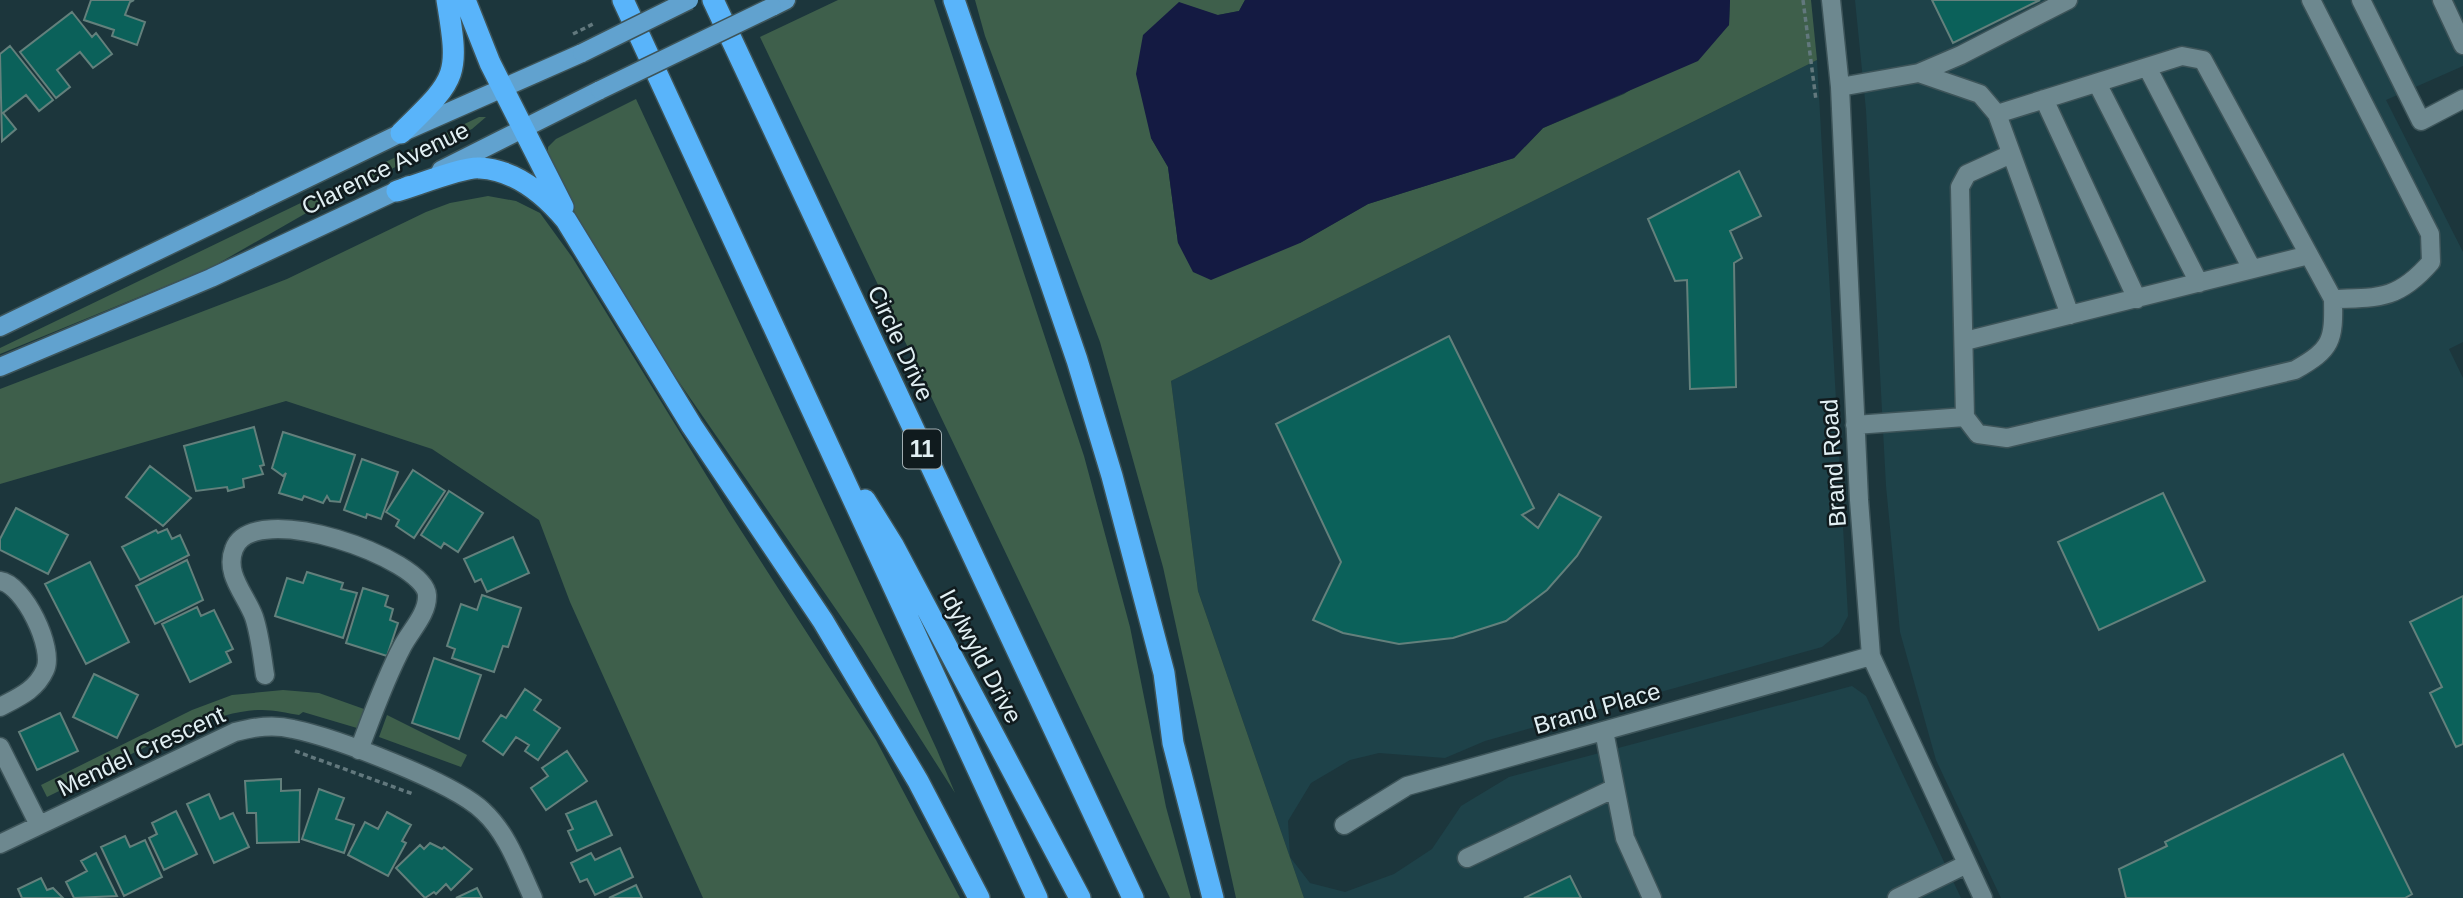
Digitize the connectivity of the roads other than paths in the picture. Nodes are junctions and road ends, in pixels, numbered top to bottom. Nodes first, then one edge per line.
1 (447, 0) edge
2 (465, 0) edge
3 (623, 0) edge
4 (689, 0) edge
5 (713, 0) edge
6 (1831, 0) edge
7 (2068, 0) edge
8 (2311, 0) edge
9 (2361, 0) edge
10 (2442, 0) edge
11 (956, 1) edge
12 (779, 3) edge
13 (2463, 45) edge
14 (2147, 67) junction
15 (1919, 73) junction
16 (2097, 83) junction
17 (1840, 87) junction
18 (503, 88) junction
19 (2044, 99) junction
20 (2463, 99) edge
21 (1997, 114) junction
22 (522, 129) junction
23 (401, 133) junction
24 (2011, 153) junction
25 (397, 191) junction
26 (2309, 255) junction
27 (2252, 269) junction
28 (2199, 283) junction
29 (612, 298) junction
30 (2137, 299) junction
31 (2333, 299) junction
32 (2070, 315) junction
33 (0, 327) edge
34 (1965, 341) junction
35 (0, 367) edge
36 (1965, 417) junction
37 (1855, 425) junction
38 (829, 442) junction
39 (0, 581) edge
40 (1871, 656) junction
41 (265, 675) dead end
42 (0, 707) edge
43 (1604, 731) junction
44 (0, 747) edge
45 (359, 750) junction
46 (1615, 788) junction
47 (39, 825) junction
48 (1344, 825) dead end
49 (0, 844) edge
50 (1468, 858) dead end
51 (1967, 864) junction
52 (533, 898) edge
53 (979, 898) edge
54 (1037, 898) edge
55 (1080, 898) edge
56 (1133, 898) edge
57 (1213, 898) edge
58 (1652, 898) edge
59 (1897, 898) edge
60 (1983, 898) edge

1 - 23 highway
2 - 18 highway
3 - 38 highway
4 - 18 main road, Clarence Avenue, bridge
5 - 56 highway, Circle Drive / 11
6 - 17 street, Brand Road
7 - 15 street
8 - 31 street
9 - 20 street
10 - 13 street
11 - 57 highway
12 - 22 main road, Clarence Avenue, bridge
14 - 16 street
14 - 26 street
14 - 27 street
15 - 17 street
15 - 21 street
16 - 19 street
16 - 28 street
17 - 37 street, Brand Road
18 - 22 highway
18 - 23 main road, Clarence Avenue
19 - 21 street
19 - 30 street
21 - 24 street
22 - 25 main road, Clarence Avenue
22 - 29 highway
23 - 33 main road, Clarence Avenue
24 - 32 street
24 - 34 street
25 - 29 highway
25 - 35 main road, Clarence Avenue
26 - 27 street
26 - 31 street
27 - 28 street
28 - 30 street
29 - 53 highway
30 - 32 street
31 - 36 street
32 - 34 street
34 - 36 street
36 - 37 street
37 - 40 street, Brand Road
38 - 54 highway
38 - 55 highway, Idylwyld Drive
39 - 42 street
40 - 43 street, Brand Place
40 - 51 street, Brand Road
41 - 45 street
43 - 46 street
43 - 48 street, Brand Place
44 - 47 street
45 - 47 street, Mendel Crescent
45 - 52 street, Mendel Crescent
46 - 50 street
46 - 58 street
47 - 49 street, Mendel Crescent
51 - 59 street
51 - 60 street, Brand Road

